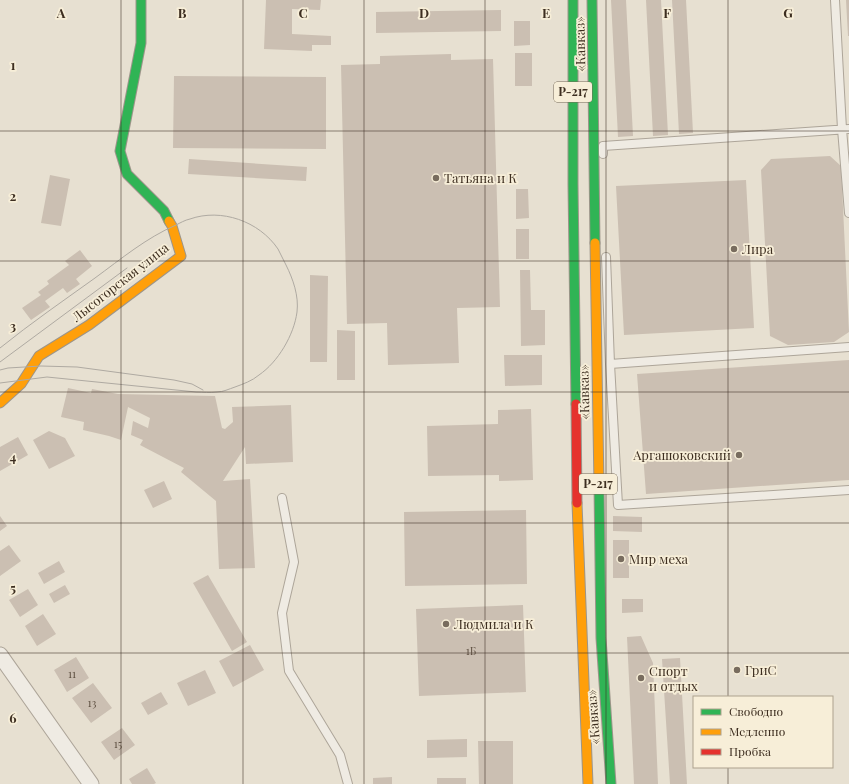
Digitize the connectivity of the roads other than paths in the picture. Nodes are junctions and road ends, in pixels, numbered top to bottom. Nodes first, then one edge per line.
1 (141, 0) edge
2 (573, 0) edge
3 (592, 0) edge
4 (835, 0) edge
5 (846, 129) edge
6 (603, 161) dead end
7 (849, 213) edge
8 (606, 247) dead end
9 (849, 347) edge
10 (610, 364) junction
11 (0, 403) edge
12 (849, 490) edge
13 (282, 498) dead end
14 (0, 655) edge
15 (90, 784) edge
16 (348, 784) edge
17 (588, 784) edge
18 (611, 784) edge

1 - 11 main road, Лысогорская улица
2 - 17 main road, «Кавказ» / Р-217
3 - 18 main road, «Кавказ» / Р-217
4 - 5 lane
5 - 6 lane
5 - 7 lane
8 - 10 lane
9 - 10 lane
10 - 12 lane
13 - 16 lane
14 - 15 street

